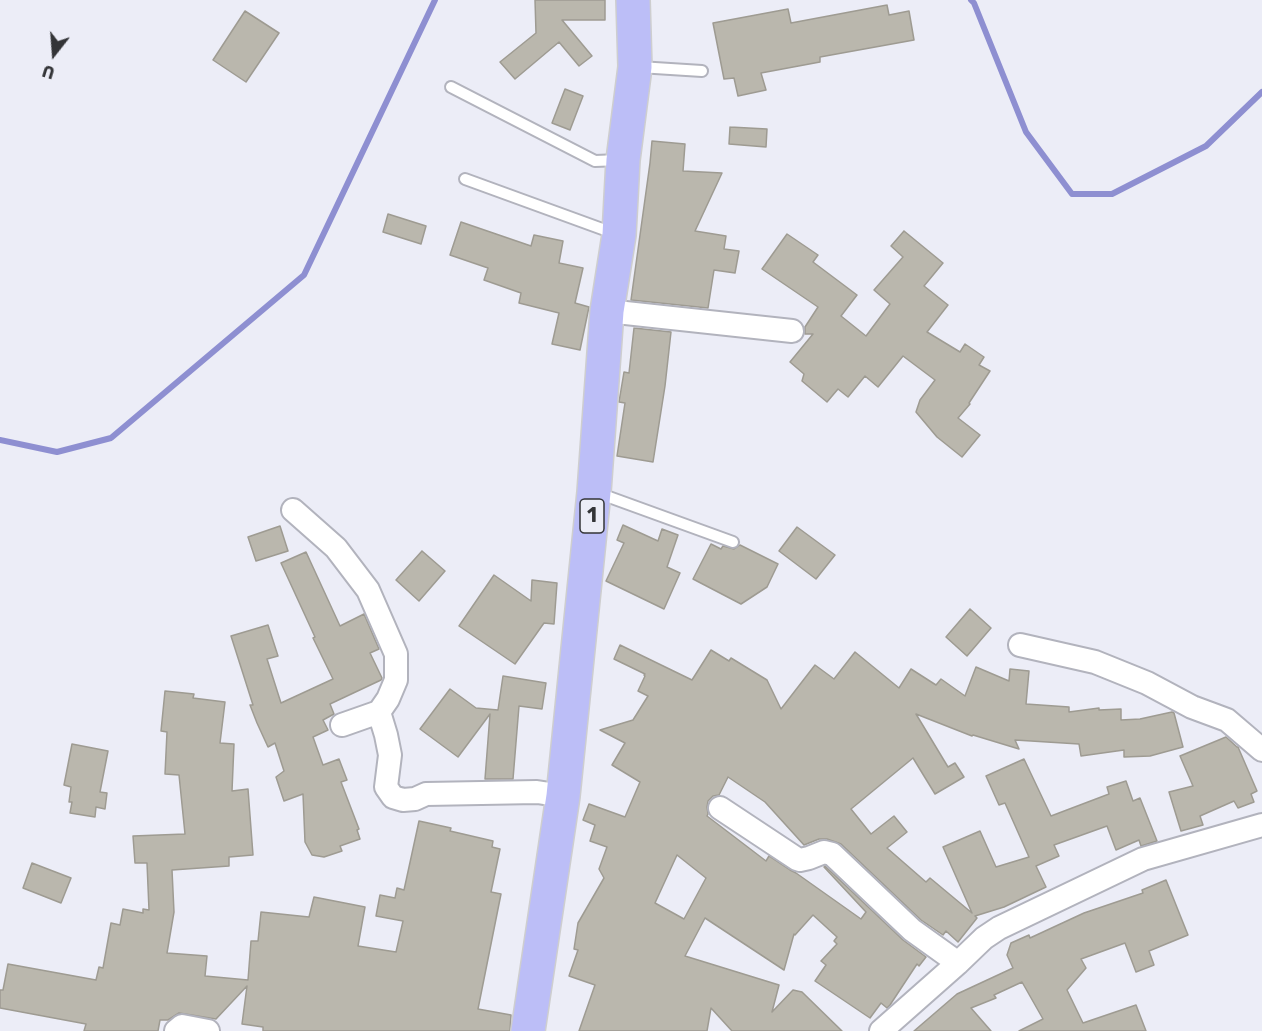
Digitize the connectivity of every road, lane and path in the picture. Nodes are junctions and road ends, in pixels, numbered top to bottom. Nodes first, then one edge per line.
1 (633, 0) edge
2 (635, 67) junction
3 (702, 71) dead end
4 (451, 87) dead end
5 (623, 160) junction
6 (465, 179) dead end
7 (619, 235) junction
8 (607, 311) junction
9 (792, 331) dead end
10 (594, 492) junction
11 (293, 510) dead end
12 (733, 542) dead end
13 (1020, 645) dead end
14 (379, 712) junction
15 (342, 725) dead end
16 (1262, 750) edge
17 (563, 796) junction
18 (720, 808) dead end
19 (1262, 825) edge
20 (958, 963) junction
21 (176, 1031) edge
22 (208, 1031) edge
23 (528, 1031) edge
24 (881, 1031) edge

1 - 2 highway, 1
2 - 3 lane
2 - 5 highway, 1
4 - 5 lane
5 - 7 highway, 1
6 - 7 lane
7 - 8 highway, 1
8 - 9 street
8 - 10 highway, 1
10 - 12 lane
10 - 17 highway, 1
11 - 14 street
13 - 16 street
14 - 15 street
14 - 17 street
17 - 23 highway, 1
18 - 20 street
19 - 20 street
20 - 24 street
21 - 22 street

